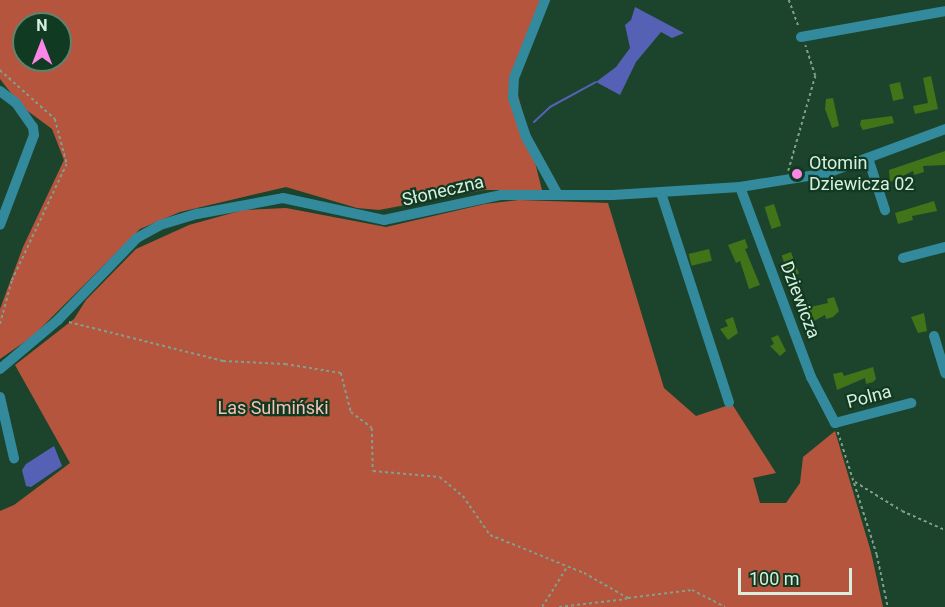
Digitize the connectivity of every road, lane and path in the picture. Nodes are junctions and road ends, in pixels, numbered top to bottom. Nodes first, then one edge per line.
1 (545, 0) edge
2 (789, 0) edge
3 (945, 11) edge
4 (801, 37) junction
5 (0, 70) edge
6 (0, 91) edge
7 (945, 129) edge
8 (868, 158) junction
9 (789, 180) junction
10 (740, 187) junction
11 (661, 193) junction
12 (558, 195) junction
13 (885, 210) dead end
14 (0, 225) edge
15 (945, 247) edge
16 (903, 258) dead end
17 (66, 318) dead end
18 (0, 325) edge
19 (934, 336) dead end
20 (0, 369) edge
21 (945, 373) edge
22 (0, 397) edge
23 (729, 402) dead end
24 (911, 403) dead end
25 (836, 423) junction
26 (14, 458) dead end
27 (854, 482) junction
28 (945, 530) edge
29 (568, 566) junction
30 (628, 598) junction
31 (542, 607) edge
32 (559, 607) edge
33 (726, 607) edge
34 (888, 607) edge

1 - 12 street
2 - 4 path
3 - 4 street
4 - 9 path
5 - 18 path
6 - 14 street
7 - 8 street, Słoneczna
8 - 9 street, Słoneczna
8 - 13 street
9 - 10 street, Słoneczna
10 - 11 street, Słoneczna
10 - 25 street, Dziewicza
11 - 12 street, Słoneczna
11 - 23 street
12 - 20 street, Słoneczna
15 - 16 street
17 - 29 path
19 - 21 street
22 - 26 street
24 - 25 street, Polna
25 - 27 path
27 - 28 path
27 - 34 path
29 - 30 path
29 - 31 path
30 - 32 path
30 - 33 path

